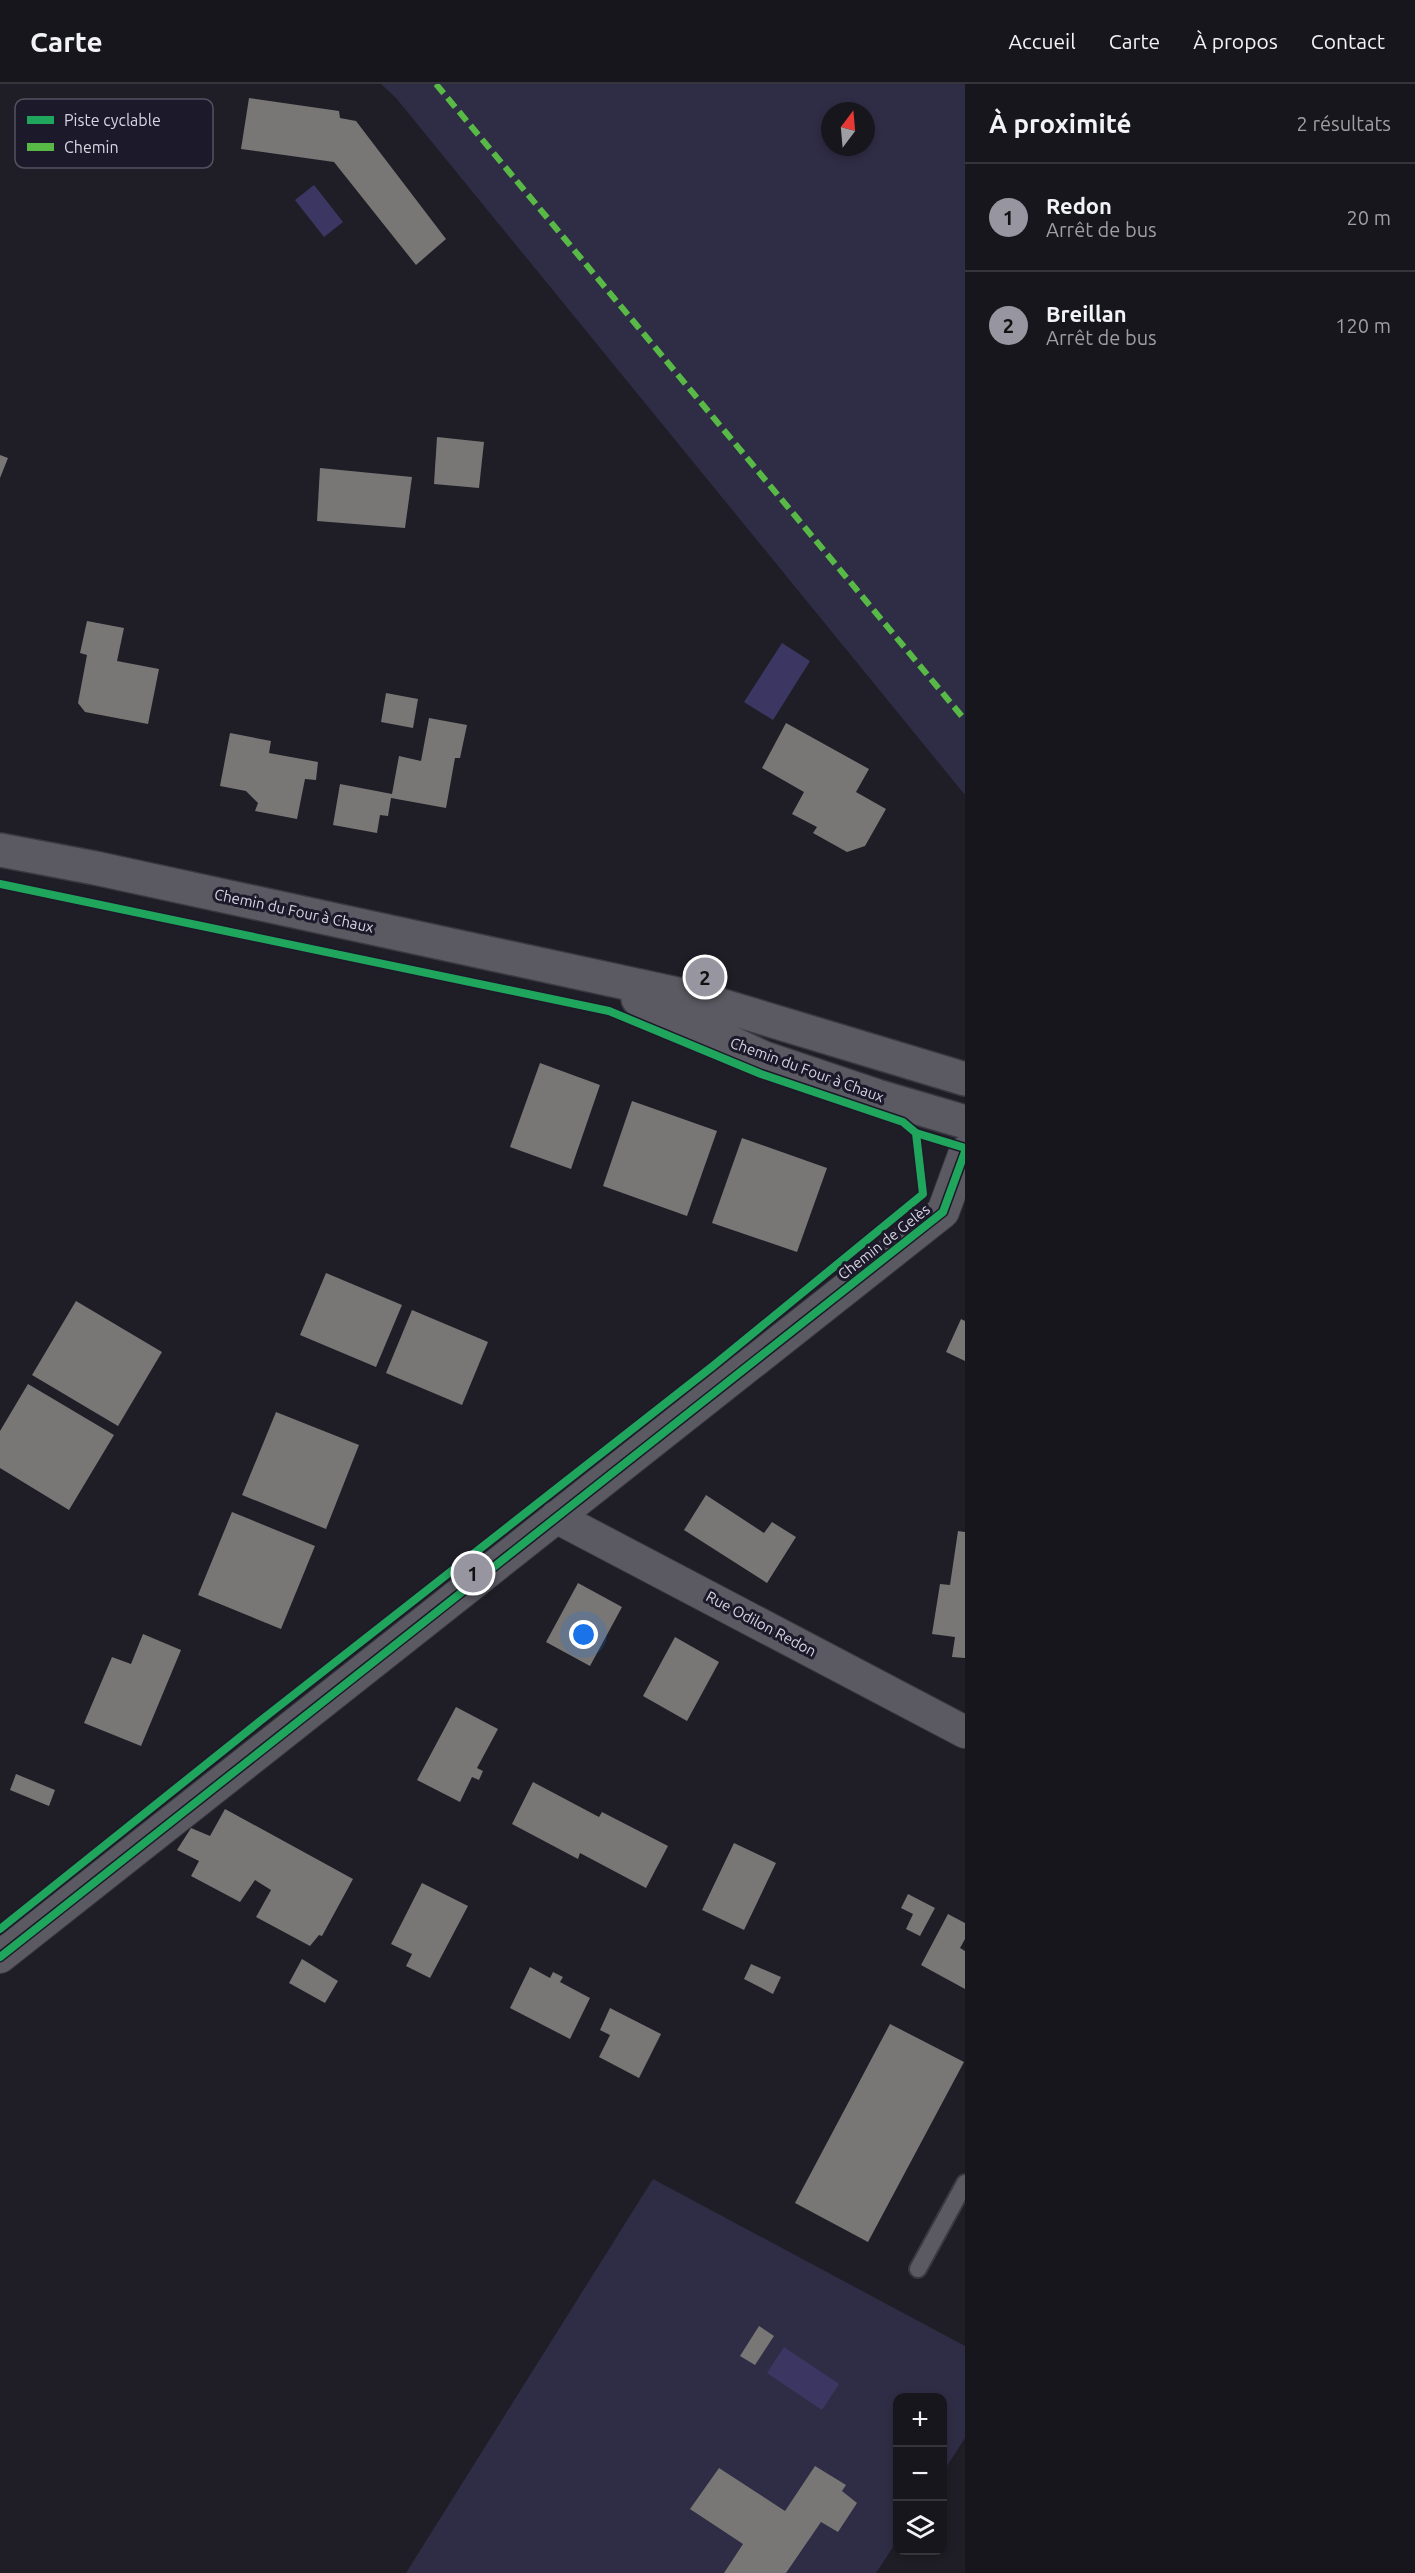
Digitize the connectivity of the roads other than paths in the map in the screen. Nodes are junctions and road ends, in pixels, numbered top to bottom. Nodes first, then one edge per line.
1 (0, 850) edge
2 (587, 975) junction
3 (965, 1079) edge
4 (965, 1122) edge
5 (965, 1152) edge
6 (556, 1517) junction
7 (965, 1732) edge
8 (0, 1957) edge
9 (965, 2183) edge
10 (918, 2269) dead end

1 - 2 street, Chemin du Four à Chaux
2 - 3 street, Chemin du Four à Chaux
2 - 4 street, Chemin du Four à Chaux
5 - 6 street, Chemin de Gelès
6 - 7 street, Rue Odilon Redon
6 - 8 street, Chemin de Gelès
9 - 10 lane

